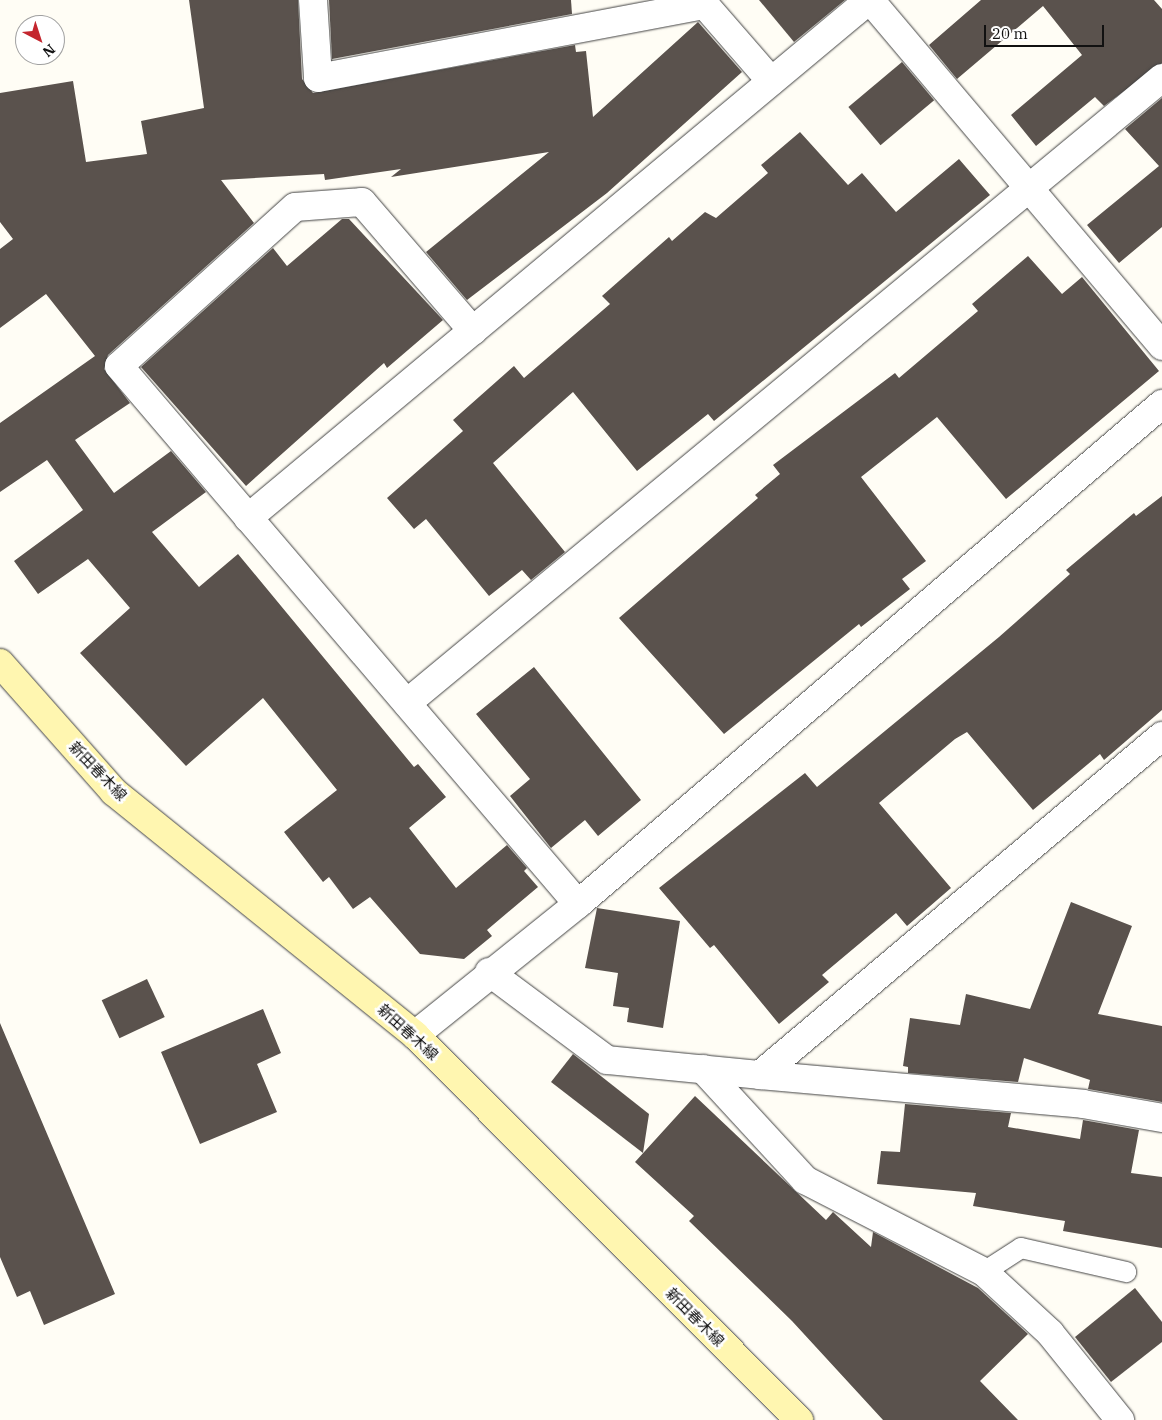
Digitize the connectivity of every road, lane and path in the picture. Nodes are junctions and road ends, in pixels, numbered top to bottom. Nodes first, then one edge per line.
1 (313, 0) edge
2 (870, 0) edge
3 (1162, 78) edge
4 (771, 81) junction
5 (1029, 190) junction
6 (473, 331) junction
7 (1162, 346) edge
8 (1162, 404) edge
9 (248, 518) junction
10 (0, 663) edge
11 (406, 702) junction
12 (1162, 736) edge
13 (578, 904) junction
14 (489, 972) junction
15 (415, 1035) junction
16 (703, 1069) junction
17 (760, 1075) junction
18 (1162, 1118) edge
19 (984, 1272) junction
20 (1126, 1272) dead end
21 (799, 1420) edge
22 (1120, 1420) edge

1 - 4 street
2 - 4 street
2 - 5 street
3 - 5 street
4 - 6 street
5 - 7 street
5 - 11 street
6 - 9 street
6 - 9 street
8 - 13 street
9 - 11 street
10 - 15 main road, 新田春木線
11 - 13 street
12 - 17 street
13 - 14 street
14 - 15 street
14 - 16 street
15 - 21 main road, 新田春木線
16 - 17 street
16 - 19 street
17 - 18 street
19 - 20 lane
19 - 22 street

